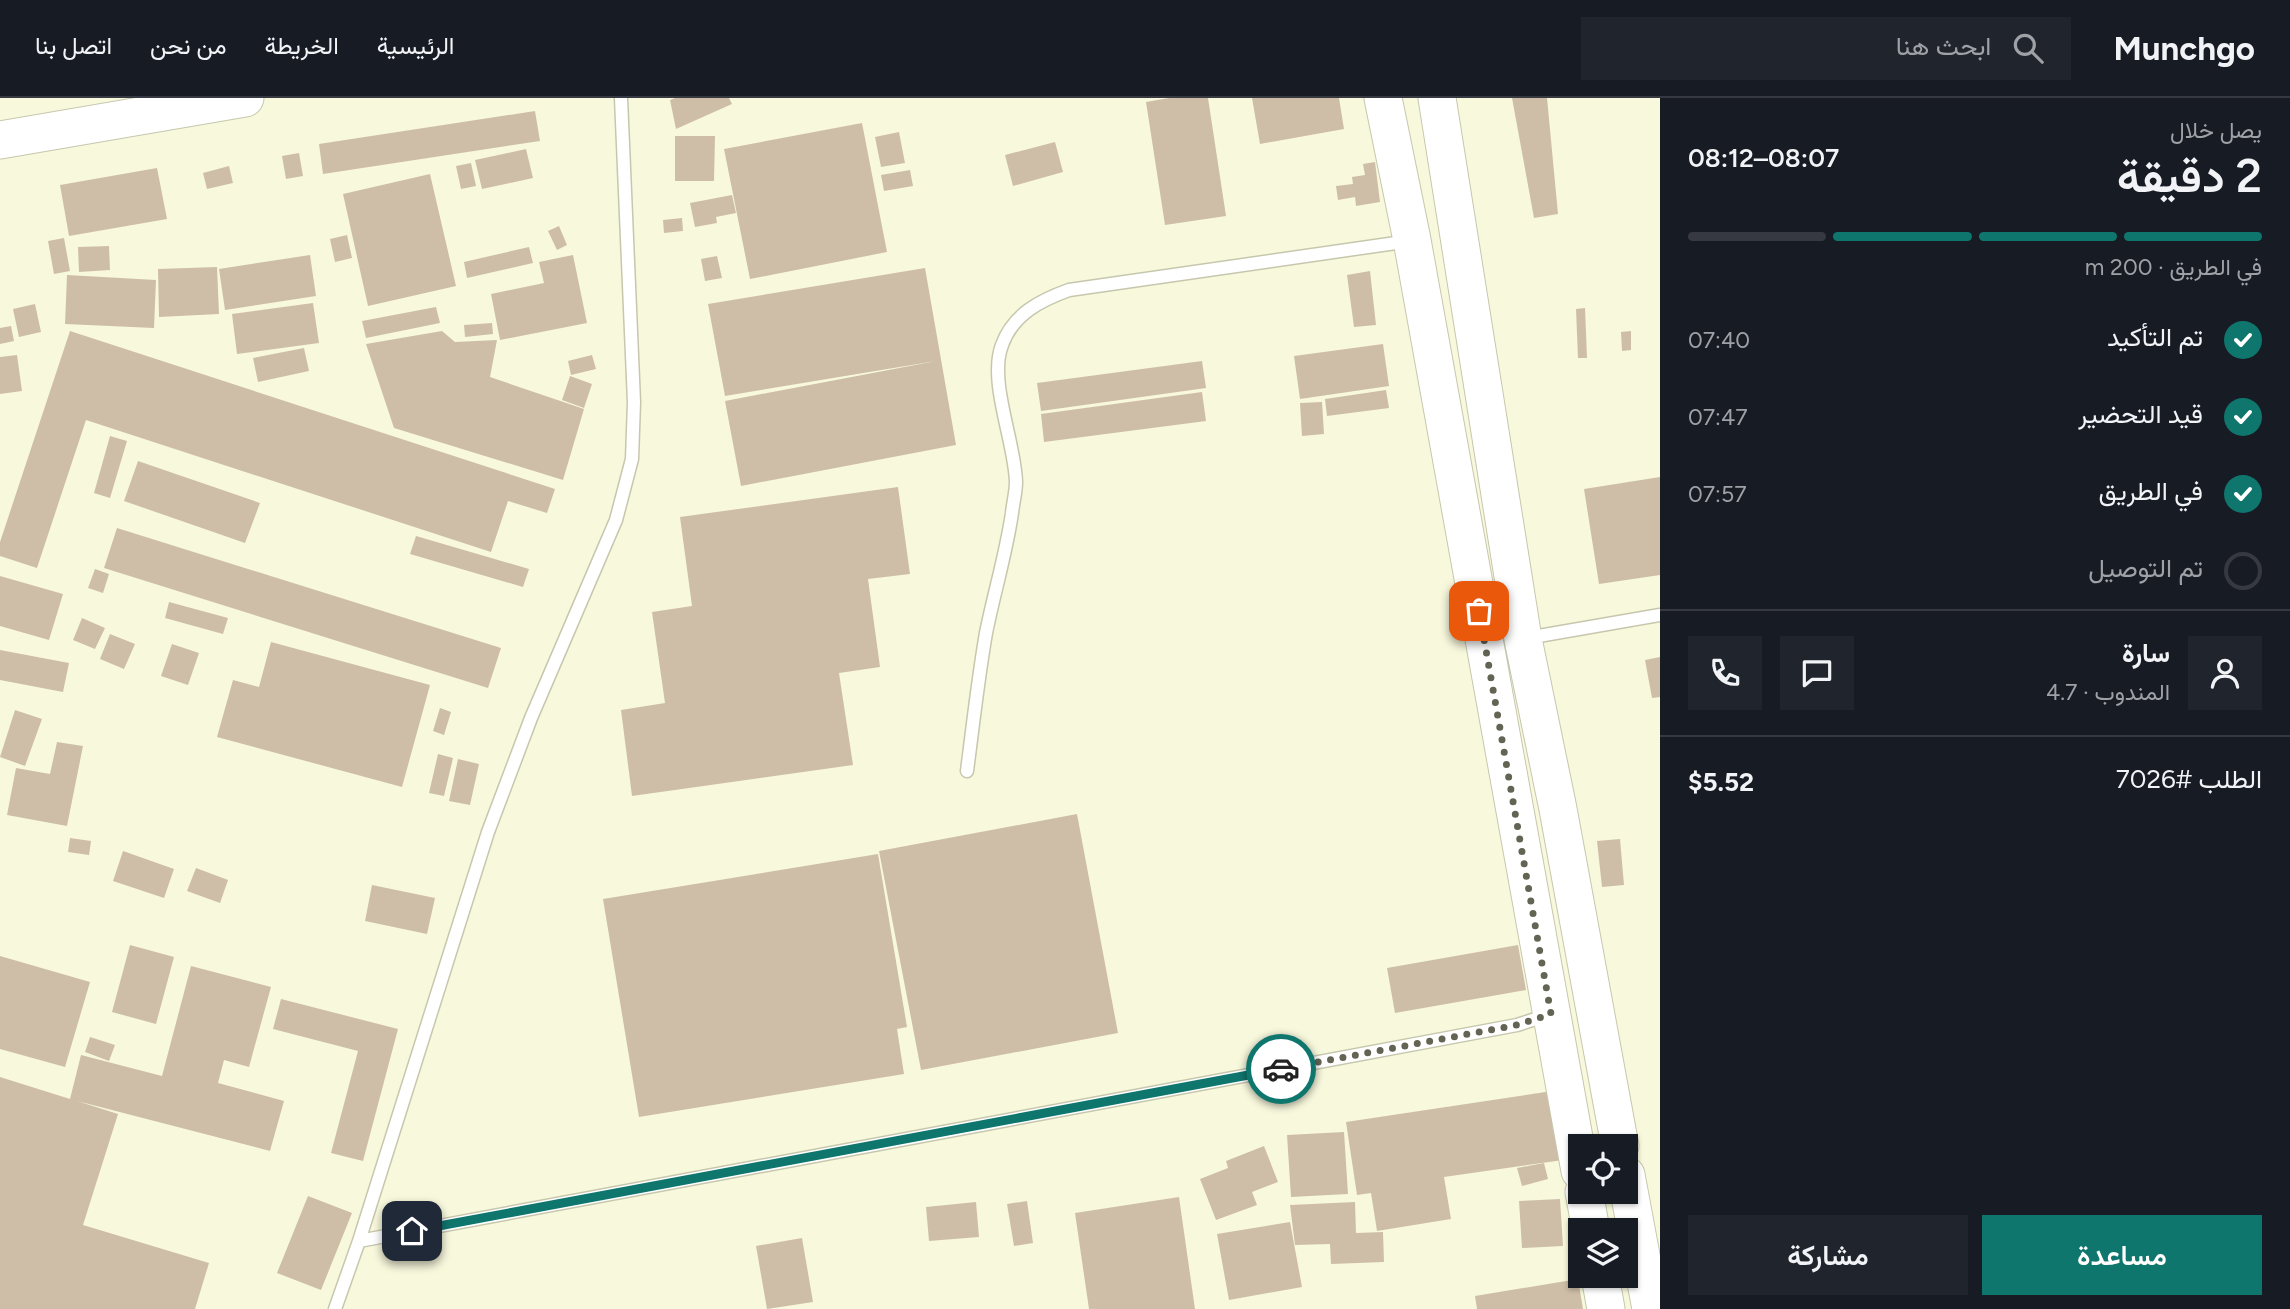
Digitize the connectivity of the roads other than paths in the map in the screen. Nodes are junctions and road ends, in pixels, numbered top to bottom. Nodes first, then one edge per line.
1 (245, 98) edge
2 (621, 98) edge
3 (1383, 98) edge
4 (1437, 98) edge
5 (0, 140) edge
6 (1412, 240) junction
7 (1660, 615) edge
8 (1523, 639) junction
9 (967, 771) dead end
10 (1551, 1014) junction
11 (1573, 1134) edge
12 (1618, 1134) edge
13 (1631, 1204) edge
14 (359, 1241) junction
15 (1602, 1288) edge
16 (335, 1309) edge
17 (1606, 1309) edge
18 (1651, 1309) edge

1 - 5 main road
2 - 14 lane
3 - 6 main road
4 - 8 main road
6 - 9 lane
6 - 10 main road
7 - 8 lane
8 - 12 main road
10 - 11 main road
10 - 14 lane
13 - 18 main road
14 - 16 lane
15 - 17 main road

